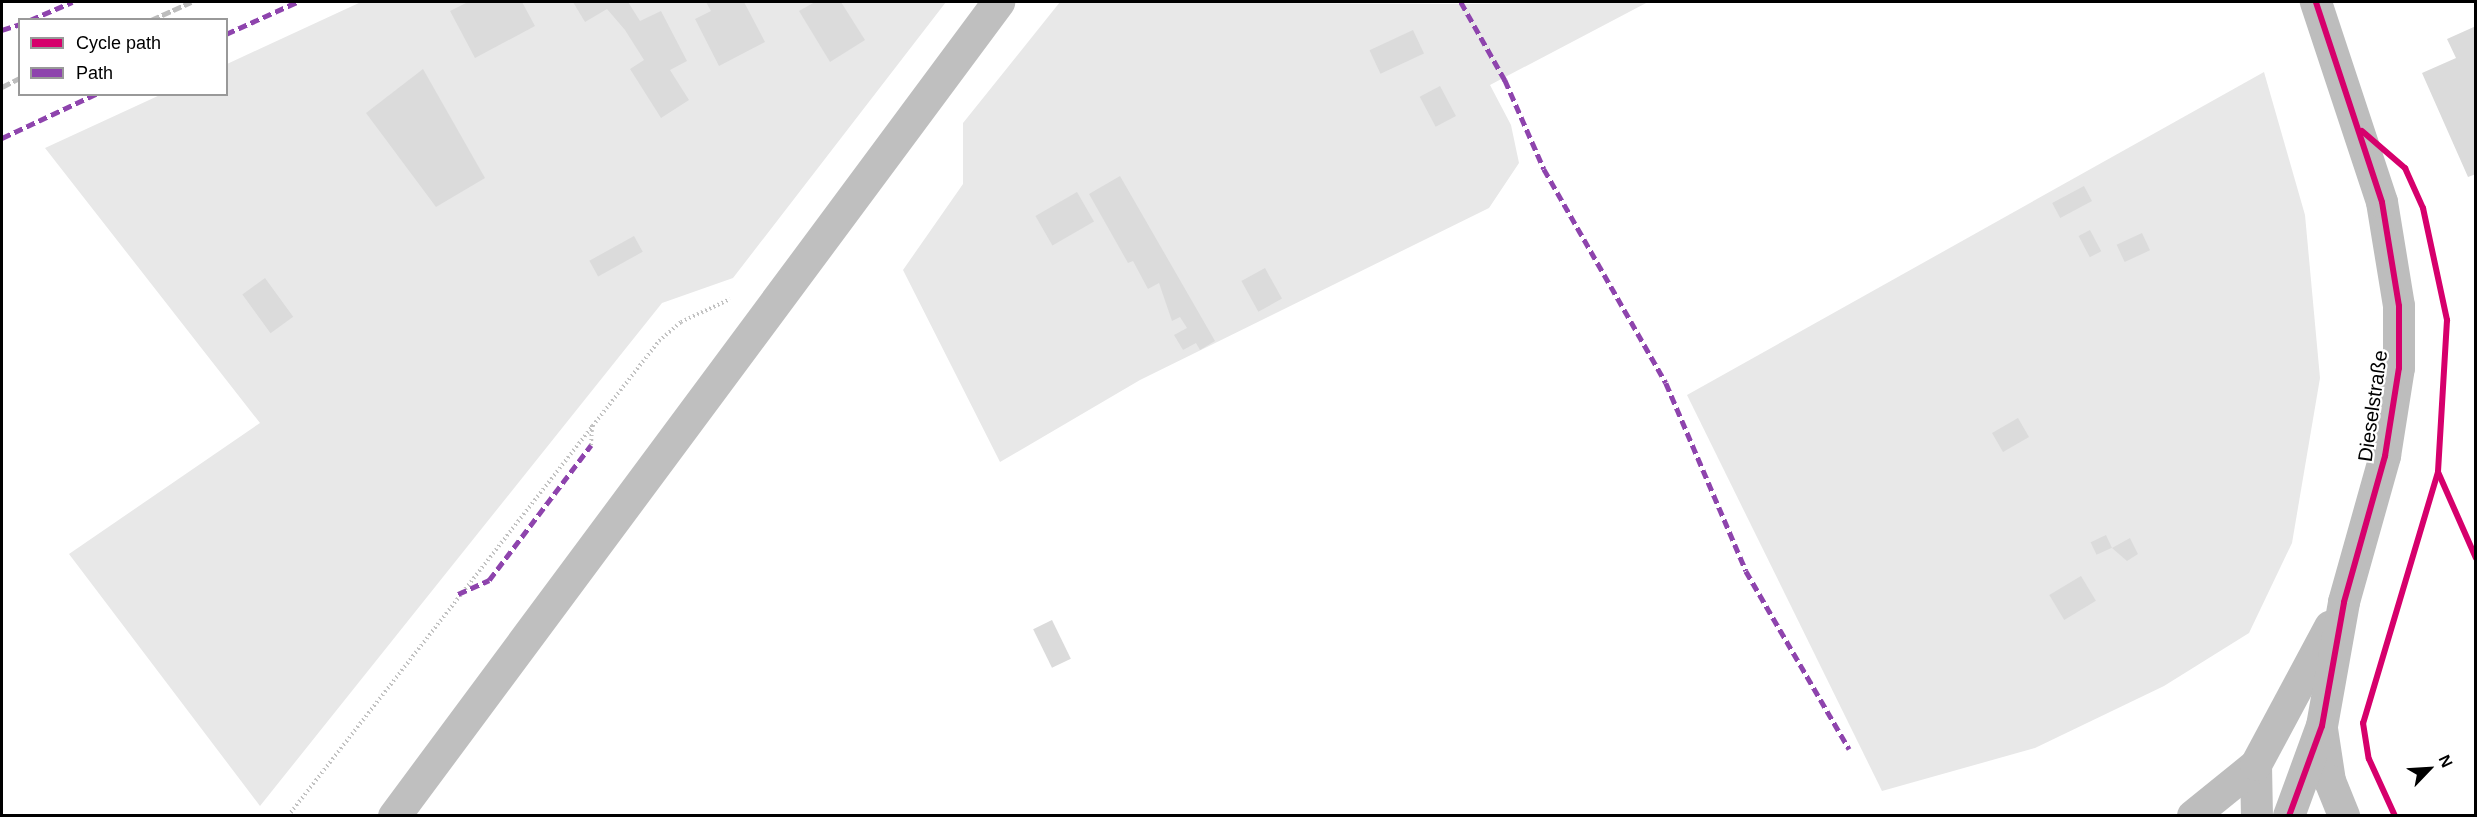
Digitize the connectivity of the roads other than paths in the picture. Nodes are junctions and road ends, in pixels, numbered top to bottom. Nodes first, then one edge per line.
1 (998, 2) edge
2 (2316, 2) edge
3 (2343, 602) junction
4 (2322, 726) junction
5 (2256, 765) junction
6 (394, 816) edge
7 (2193, 816) edge
8 (2257, 816) edge
9 (2289, 816) edge
10 (2344, 816) edge

1 - 6 main road
2 - 3 street, Dieselstraße
3 - 4 street, Dieselstraße
3 - 5 street, Dieselstraße
4 - 9 street, Dieselstraße
4 - 10 street, Dieselstraße
5 - 7 street, Dieselstraße
5 - 8 street, Dieselstraße

